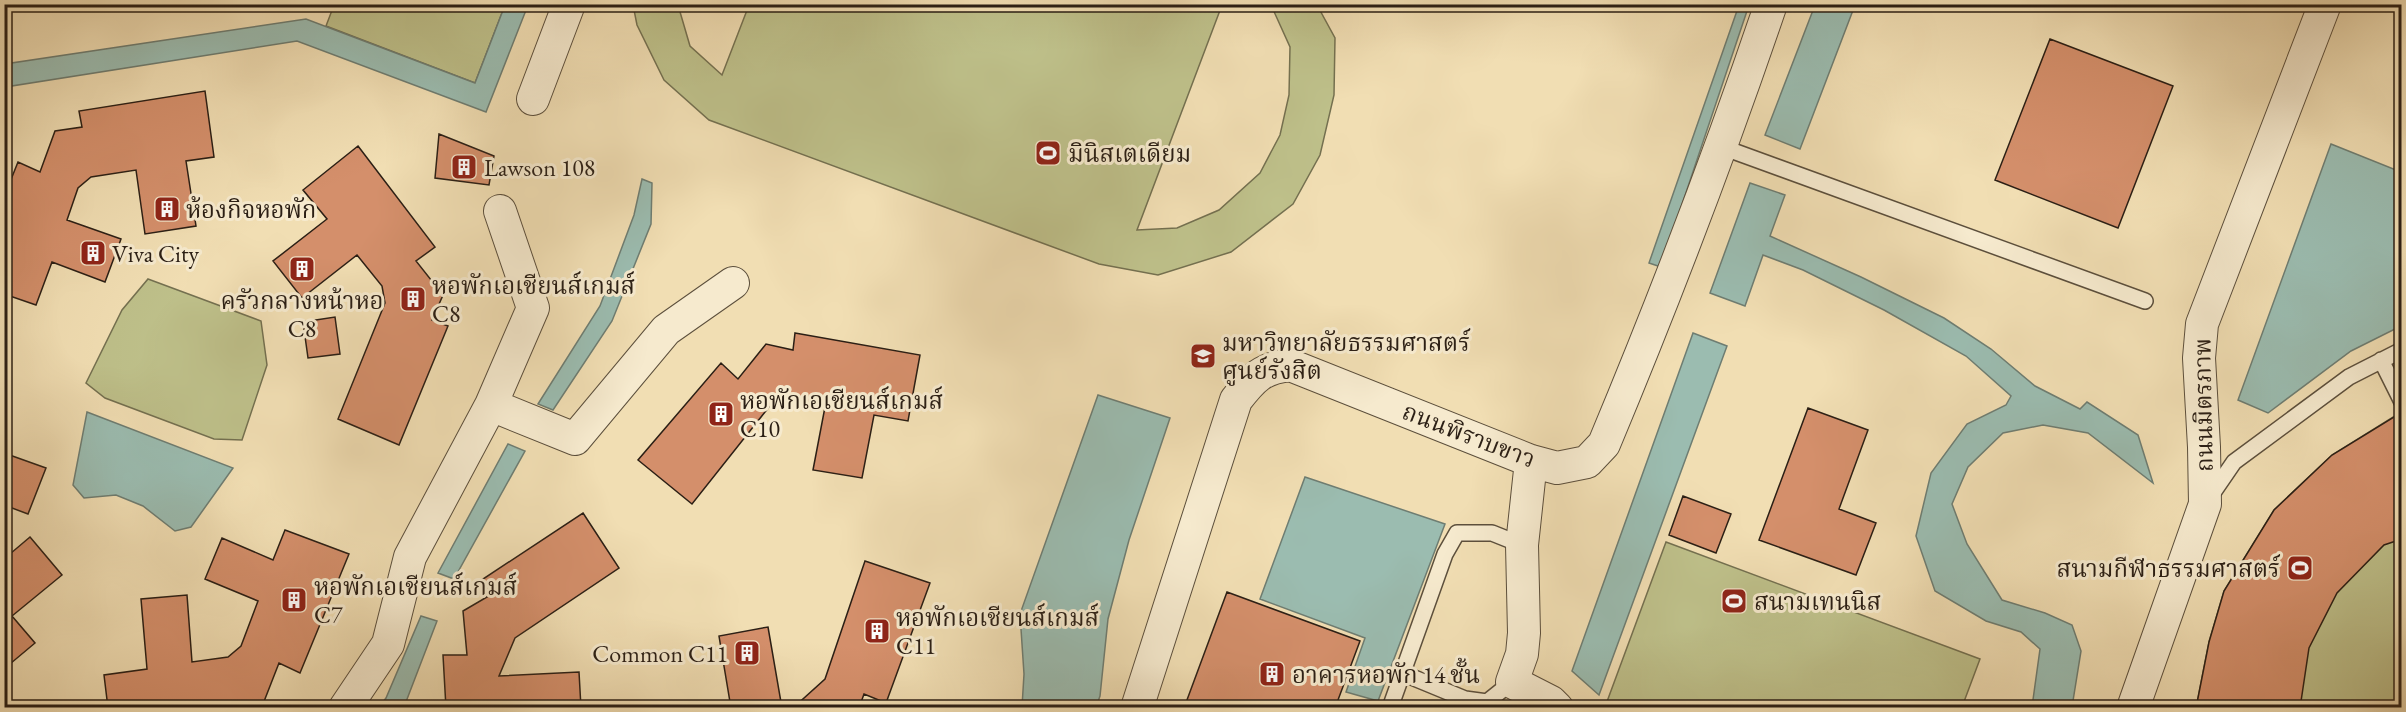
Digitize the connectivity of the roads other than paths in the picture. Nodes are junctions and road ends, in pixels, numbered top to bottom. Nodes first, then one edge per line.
1 (569, 4) edge
2 (1771, 4) edge
3 (2325, 4) edge
4 (533, 99) dead end
5 (1722, 147) junction
6 (500, 211) dead end
7 (733, 283) dead end
8 (2145, 301) dead end
9 (2402, 350) edge
10 (2381, 360) junction
11 (2402, 402) edge
12 (492, 405) junction
13 (1531, 461) junction
14 (2205, 504) junction
15 (1522, 545) junction
16 (1402, 673) junction
17 (1512, 682) junction
18 (345, 708) edge
19 (1137, 708) edge
20 (1390, 708) edge
21 (1557, 708) edge
22 (2133, 708) edge

1 - 4 street
2 - 5 street, ถนนพิราบขาว
3 - 14 street, ถนนมิตรภาพ
5 - 8 lane
5 - 13 street, ถนนพิราบขาว
6 - 12 street
7 - 12 street
9 - 10 lane
10 - 11 lane
10 - 14 lane
12 - 18 street
13 - 15 street
13 - 19 street, ถนนพิราบขาว
14 - 22 street, ถนนมิตรภาพ
15 - 16 lane
15 - 17 street
16 - 17 lane
16 - 20 lane
17 - 21 street

